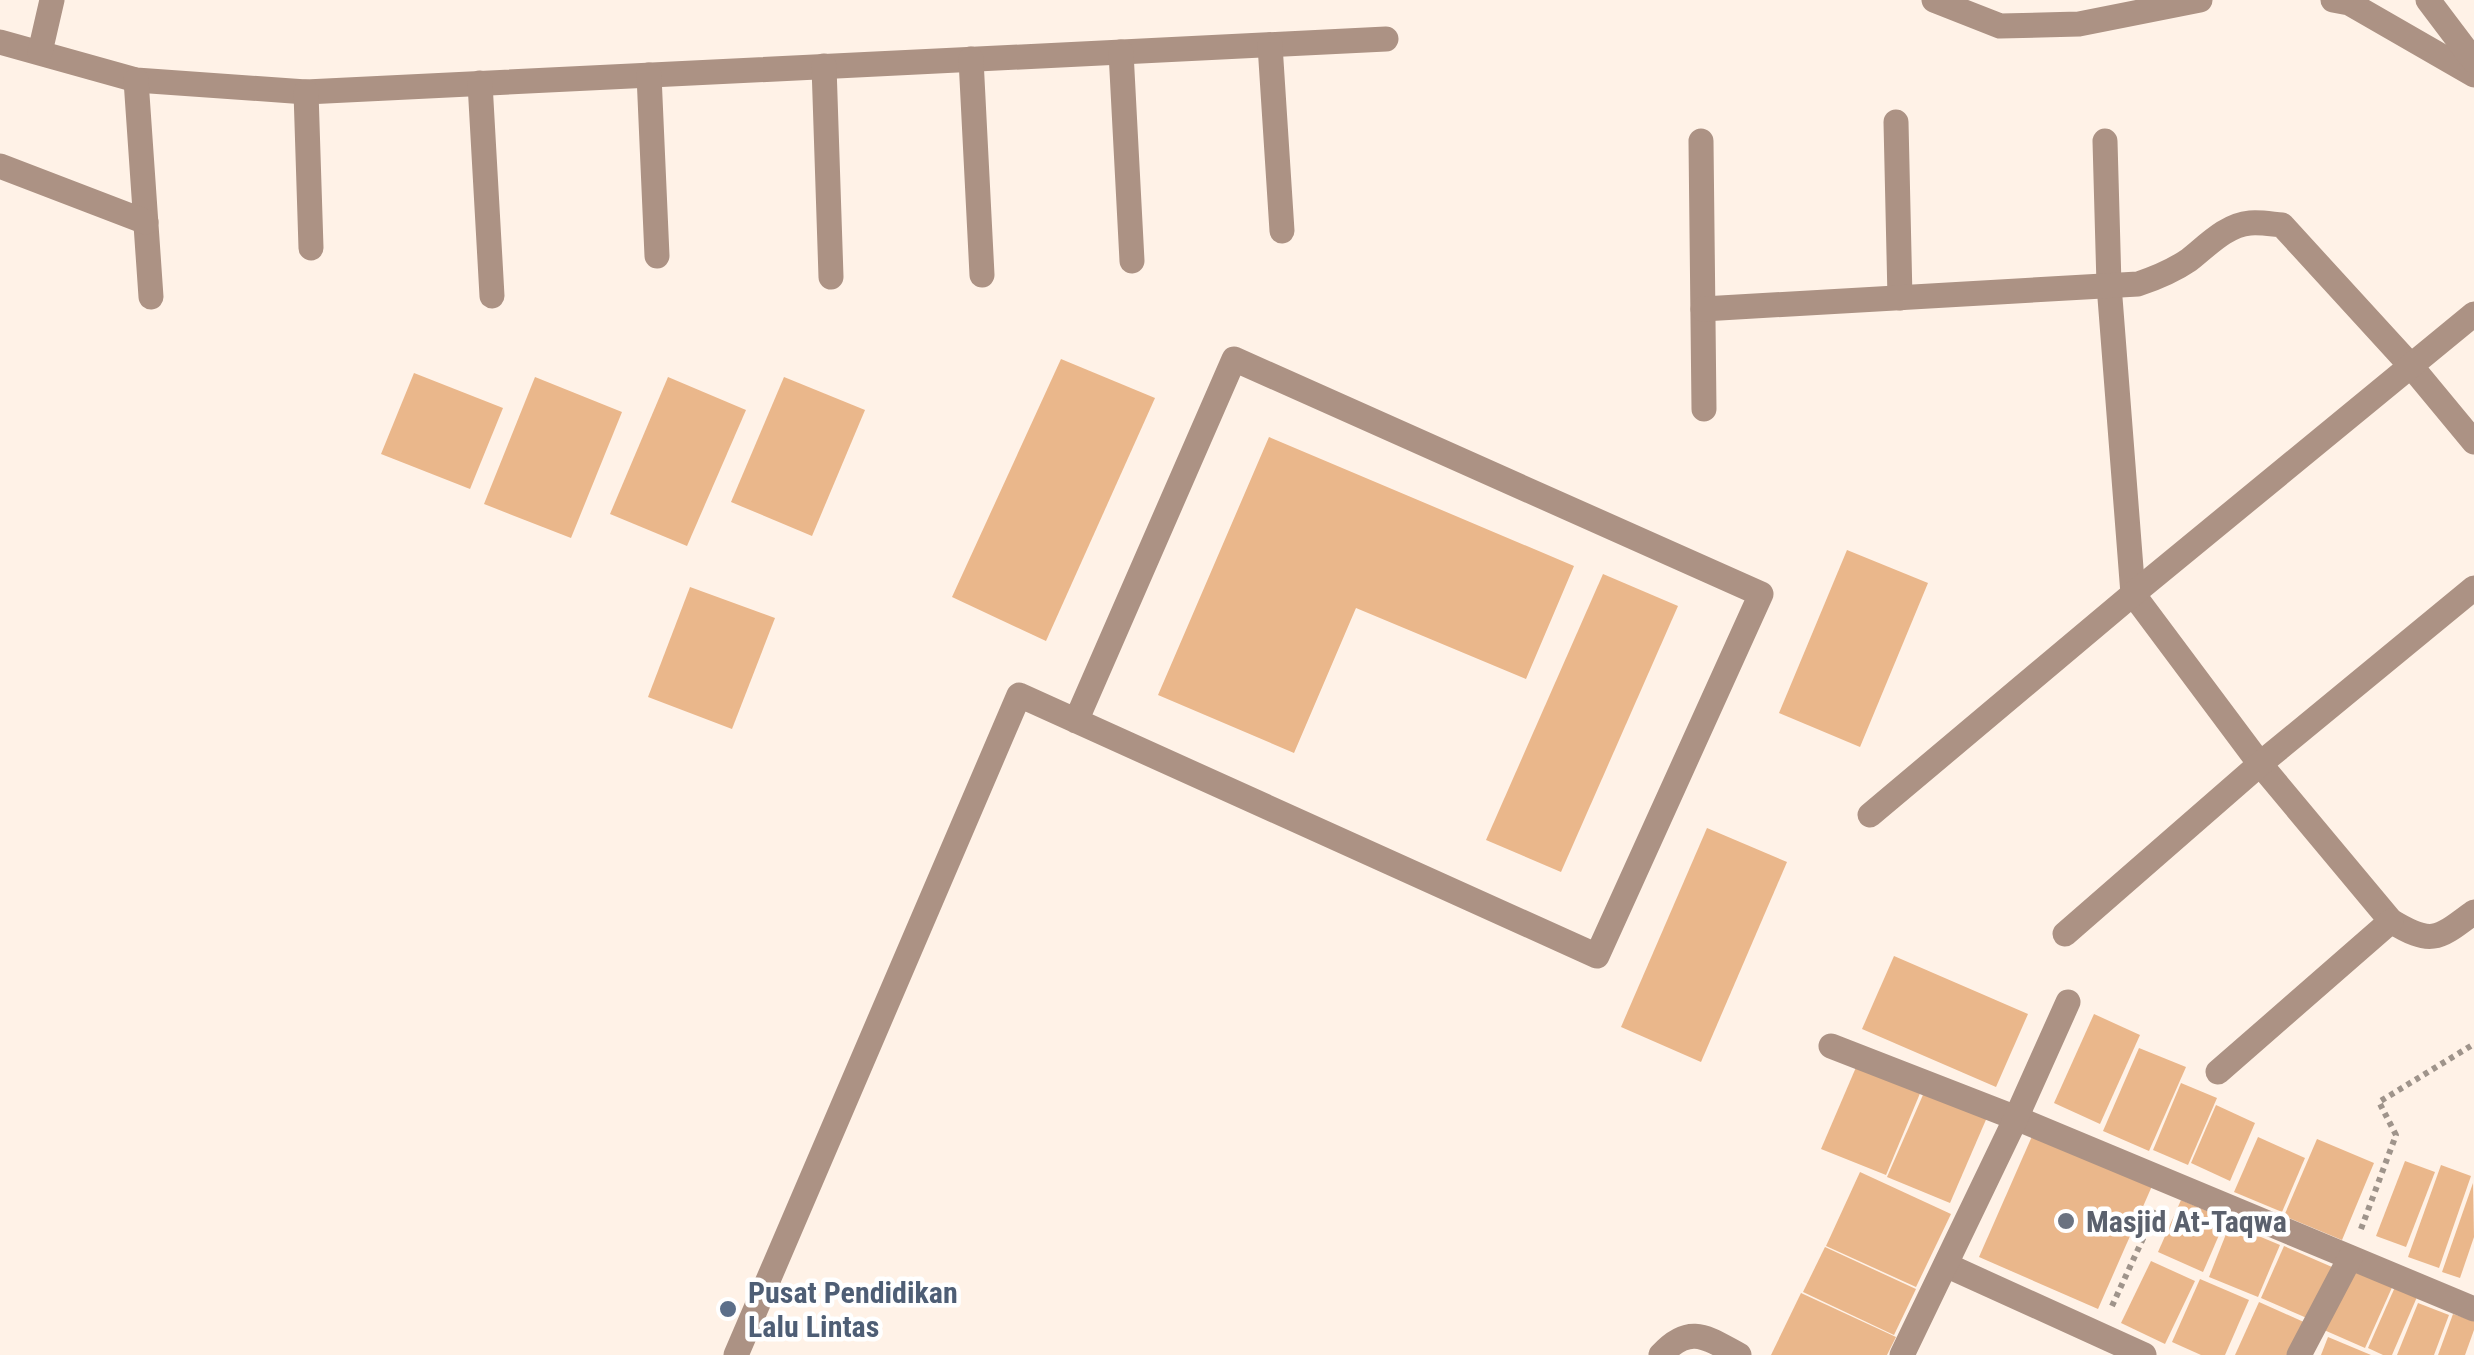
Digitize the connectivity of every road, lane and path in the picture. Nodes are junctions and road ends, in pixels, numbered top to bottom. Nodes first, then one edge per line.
1 (52, 0) edge
2 (1934, 0) edge
3 (2200, 0) edge
4 (2333, 0) edge
5 (2428, 0) edge
6 (1386, 39) dead end
7 (0, 42) edge
8 (1270, 45) junction
9 (40, 52) junction
10 (1121, 52) junction
11 (971, 60) junction
12 (2474, 61) edge
13 (824, 66) junction
14 (2474, 75) edge
15 (649, 76) junction
16 (136, 80) junction
17 (480, 83) junction
18 (306, 92) junction
19 (1896, 122) dead end
20 (1702, 141) dead end
21 (2105, 141) dead end
22 (0, 166) edge
23 (146, 222) junction
24 (1282, 231) dead end
25 (311, 248) dead end
26 (657, 256) dead end
27 (1132, 261) dead end
28 (982, 275) dead end
29 (831, 276) dead end
30 (2109, 285) junction
31 (492, 296) dead end
32 (151, 297) dead end
33 (1900, 298) junction
34 (1703, 309) junction
35 (2474, 314) edge
36 (2411, 366) junction
37 (1704, 409) dead end
38 (2474, 442) edge
39 (2474, 588) edge
40 (2133, 594) junction
41 (1076, 721) junction
42 (2260, 764) junction
43 (1870, 814) dead end
44 (2474, 912) edge
45 (2392, 921) junction
46 (2065, 934) dead end
47 (2068, 1002) dead end
48 (2474, 1044) edge
49 (1832, 1046) dead end
50 (2218, 1072) dead end
51 (2016, 1118) junction
52 (2168, 1182) junction
53 (2350, 1258) junction
54 (1946, 1265) junction
55 (2474, 1309) edge
56 (2099, 1335) junction
57 (736, 1355) edge
58 (1661, 1355) edge
59 (1739, 1355) edge
60 (1902, 1355) edge
61 (2144, 1355) edge
62 (2299, 1355) edge

1 - 9 street
2 - 3 street
4 - 14 street
5 - 12 street
6 - 8 street
7 - 9 street
8 - 10 street
8 - 24 street
9 - 16 street
10 - 11 street
10 - 27 street
11 - 13 street
11 - 28 street
13 - 15 street
13 - 29 street
15 - 17 street
15 - 26 street
16 - 18 street
16 - 23 street
17 - 18 street
17 - 31 street
18 - 25 street
19 - 33 street
20 - 34 street
21 - 30 street
22 - 23 street
23 - 32 street
30 - 33 street
30 - 36 street
30 - 40 street
33 - 34 street
34 - 37 street
35 - 36 street
36 - 38 street
36 - 40 street
39 - 42 street
40 - 42 street
40 - 43 street
41 - 41 street
41 - 57 street
42 - 45 street
42 - 46 street
44 - 45 street
45 - 50 street
47 - 51 street
48 - 53 path
49 - 51 street
51 - 52 street
51 - 54 street
52 - 53 street
52 - 56 path
53 - 55 street
53 - 62 street
54 - 56 street
54 - 60 street
56 - 61 street
58 - 59 street

